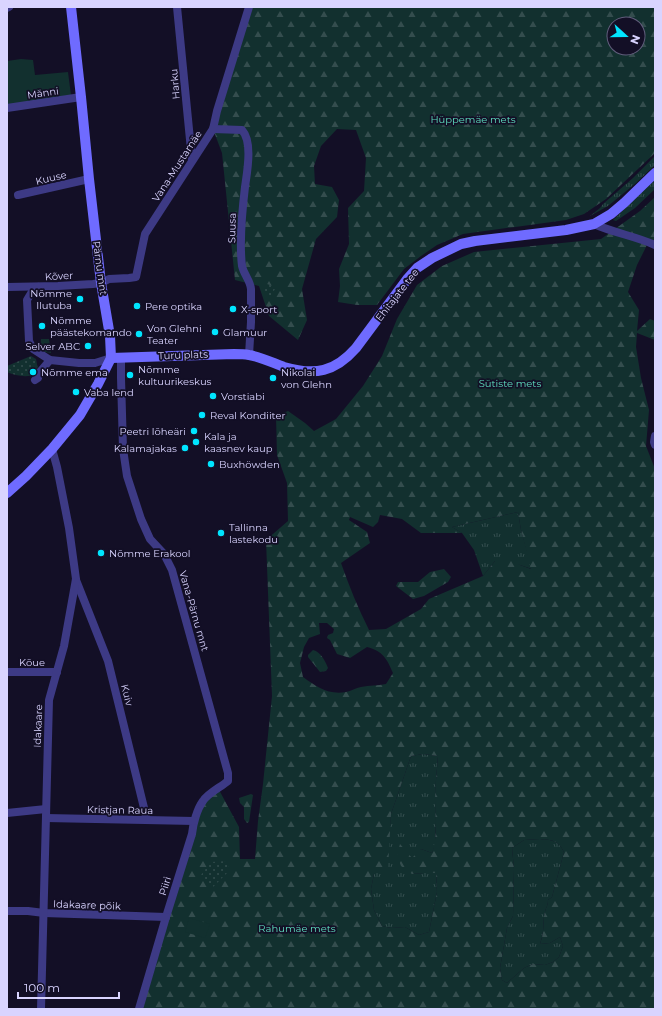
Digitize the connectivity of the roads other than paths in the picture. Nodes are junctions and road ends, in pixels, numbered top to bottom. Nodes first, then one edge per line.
1 (71, 7) edge
2 (177, 7) edge
3 (249, 7) edge
4 (82, 97) junction
5 (7, 108) edge
6 (213, 129) junction
7 (192, 160) junction
8 (655, 173) edge
9 (89, 179) junction
10 (18, 195) dead end
11 (594, 224) junction
12 (655, 245) edge
13 (101, 283) junction
14 (7, 287) edge
15 (38, 287) junction
16 (252, 356) junction
17 (121, 357) junction
18 (111, 358) junction
19 (50, 360) junction
20 (35, 380) dead end
21 (655, 436) edge
22 (655, 445) edge
23 (52, 449) junction
24 (7, 494) edge
25 (76, 579) junction
26 (7, 672) edge
27 (57, 672) junction
28 (228, 782) joint
29 (46, 809) junction
30 (7, 813) edge
31 (46, 818) junction
32 (147, 820) junction
33 (194, 821) junction
34 (7, 911) edge
35 (44, 913) junction
36 (166, 917) junction
37 (41, 1009) edge
38 (139, 1009) edge

1 - 4 main road, Pärnu mnt
2 - 7 street, Harku
3 - 6 street, Vana-Mustamäe
4 - 5 street, Männi
4 - 9 main road, Pärnu mnt
6 - 7 street, Vana-Mustamäe
6 - 16 street, Suusa
7 - 13 street, Vana-Mustamäe
8 - 11 main road, Ehitajate tee
9 - 10 street, Kuuse
9 - 13 main road, Pärnu mnt
11 - 12 street
11 - 16 main road, Ehitajate tee
13 - 15 street, Kõver
13 - 18 main road, Pärnu mnt
14 - 15 street
15 - 19 street, Kõver
16 - 17 main road, Turu plats
17 - 18 main road, Turu plats
17 - 28 street, Vana-Pärnu mnt
18 - 19 street
18 - 23 main road, Pärnu mnt
19 - 20 street
21 - 22 street
23 - 24 main road, Pärnu mnt
23 - 25 street, Idakaare
25 - 27 street, Idakaare
25 - 32 street, Kuiv
26 - 27 street, Kõue
27 - 29 street, Idakaare
28 - 33 street, Piiri
29 - 30 street
29 - 31 street, Idakaare
31 - 32 street, Kristjan Raua
31 - 35 street, Idakaare
32 - 33 street, Kristjan Raua
33 - 36 street, Piiri
34 - 35 street, Idakaare põik
35 - 36 street, Idakaare põik
35 - 37 street, Idakaare
36 - 38 street, Piiri

